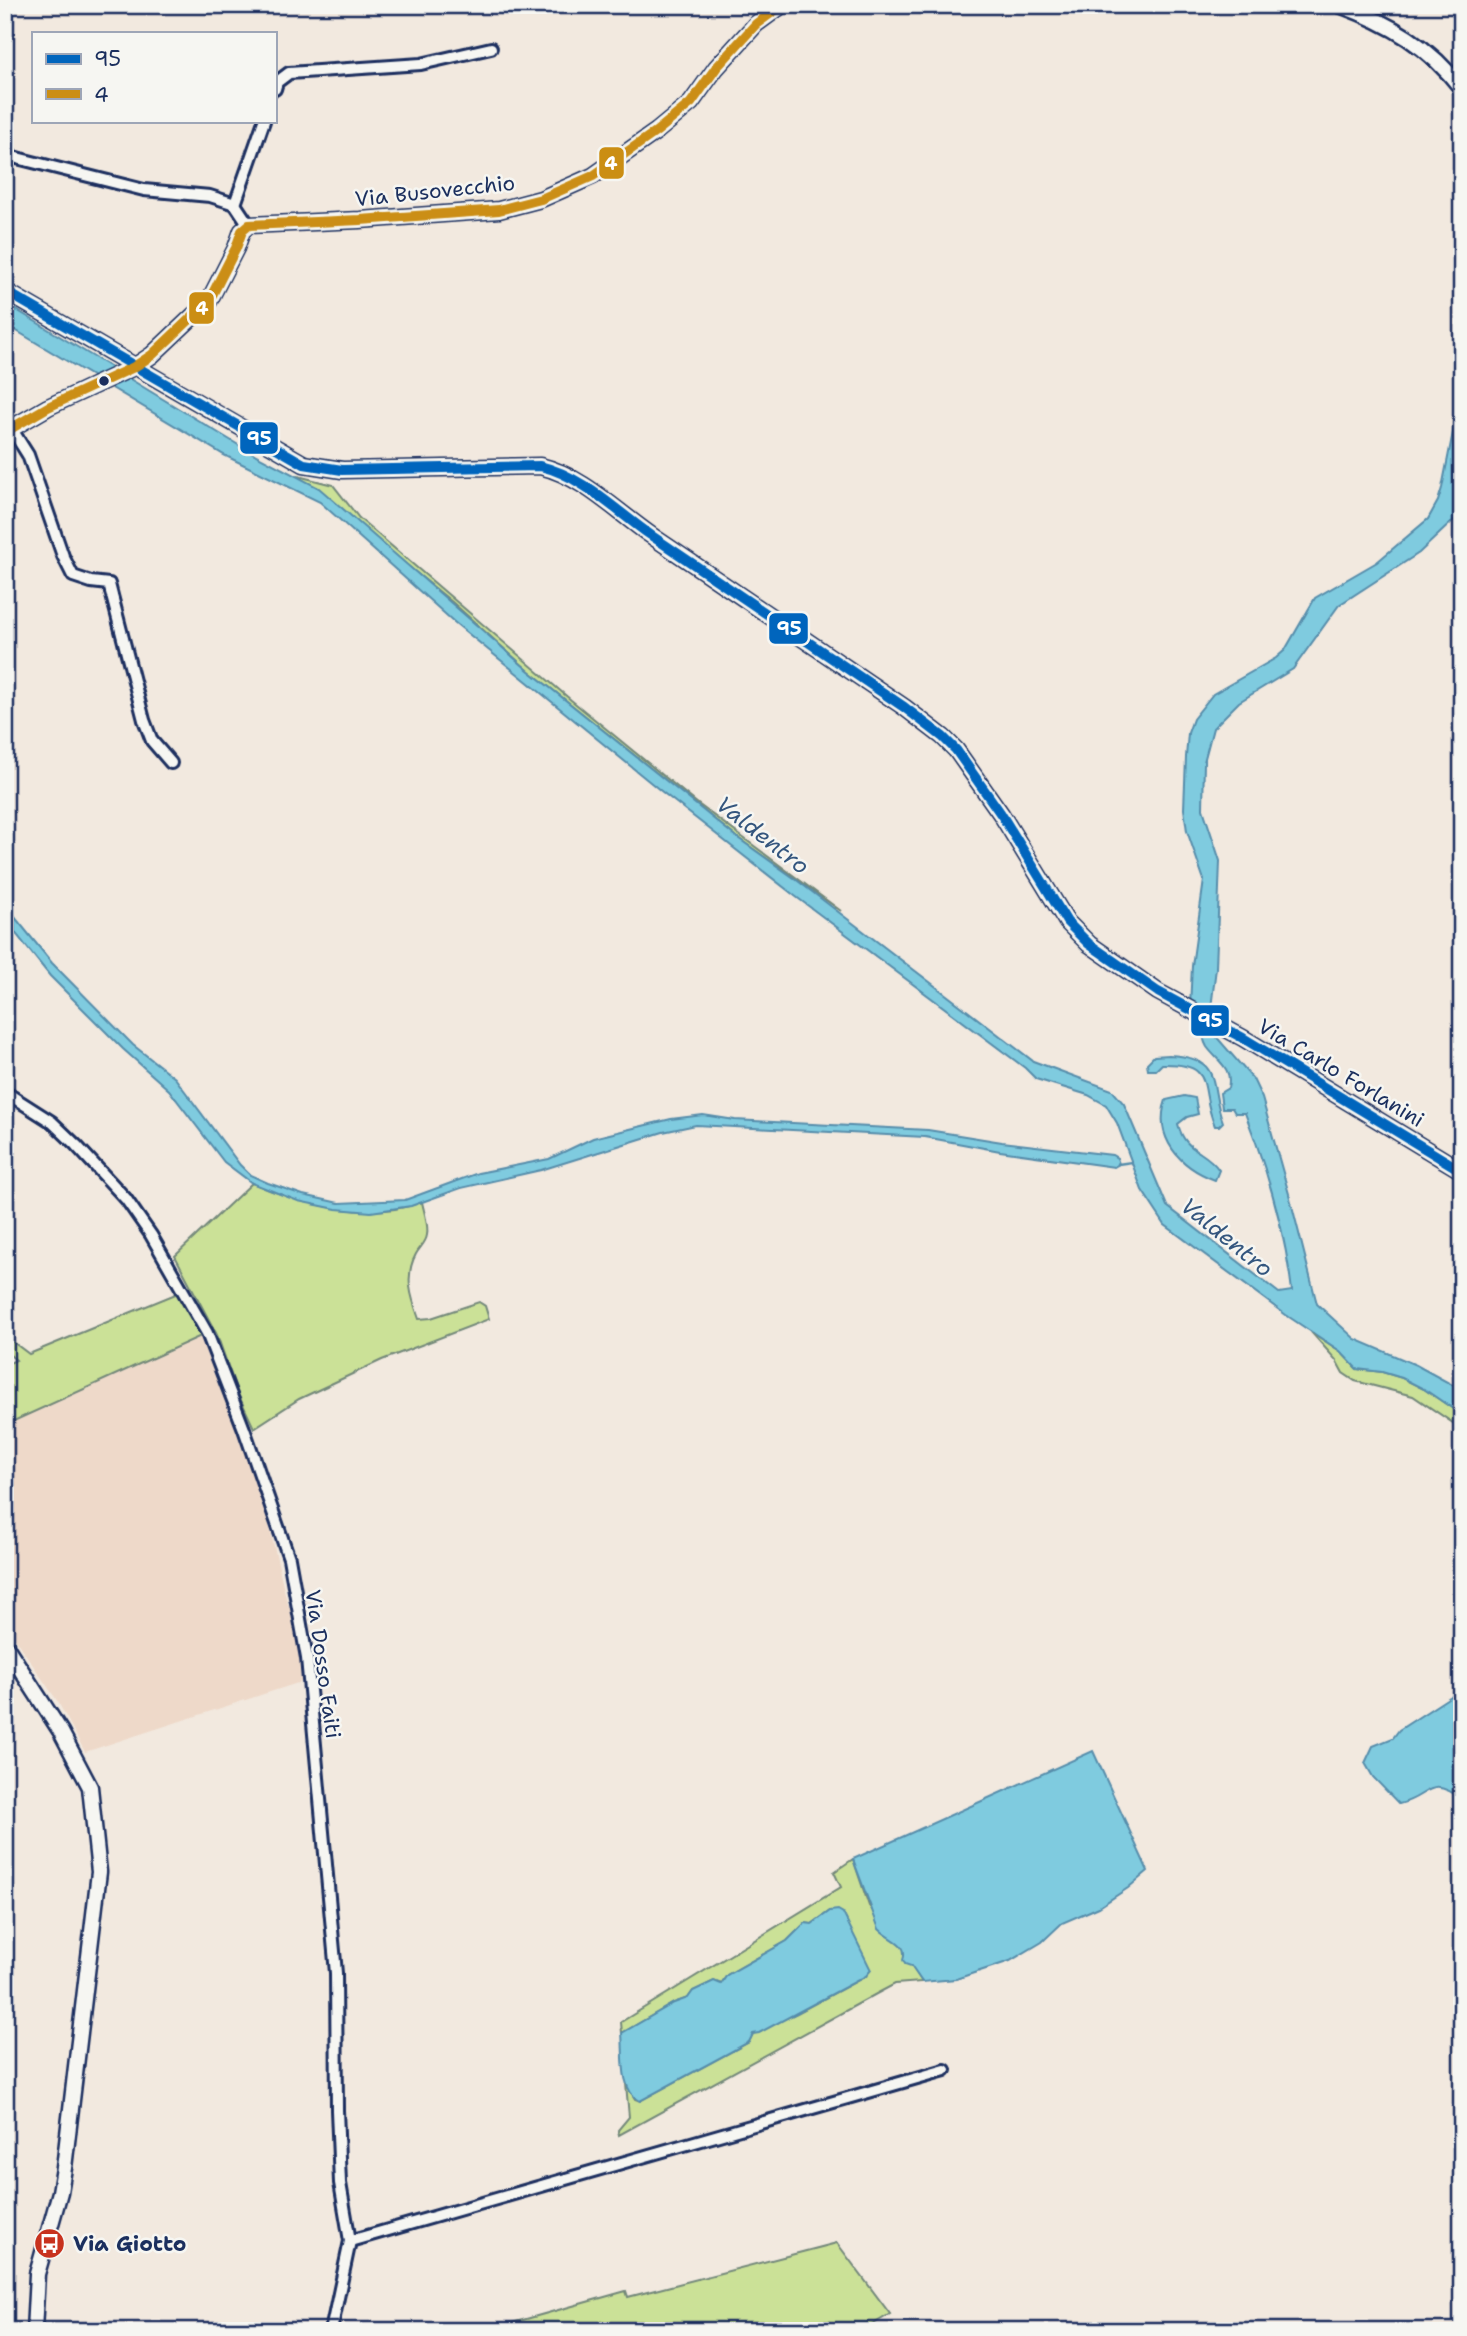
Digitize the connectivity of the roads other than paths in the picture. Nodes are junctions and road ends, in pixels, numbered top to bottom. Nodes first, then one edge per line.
1 (782, 5) edge
2 (1340, 5) edge
3 (491, 48) dead end
4 (276, 86) edge
5 (1462, 89) edge
6 (264, 122) edge
7 (5, 155) edge
8 (235, 204) junction
9 (249, 225) junction
10 (5, 291) edge
11 (129, 370) junction
12 (8, 430) edge
13 (172, 763) dead end
14 (5, 1092) edge
15 (1462, 1171) edge
16 (5, 1645) edge
17 (945, 2070) dead end
18 (350, 2241) junction
19 (34, 2331) edge
20 (331, 2331) edge

1 - 9 street, Via Busovecchio
2 - 5 street
3 - 4 street
6 - 8 street
7 - 8 street
8 - 9 street
9 - 11 street
10 - 11 street
11 - 12 street
11 - 15 street, Via Carlo Forlanini
12 - 13 street
14 - 18 street, Via Dosso Faiti
16 - 19 street
17 - 18 street
18 - 20 street, Via Dosso Faiti

